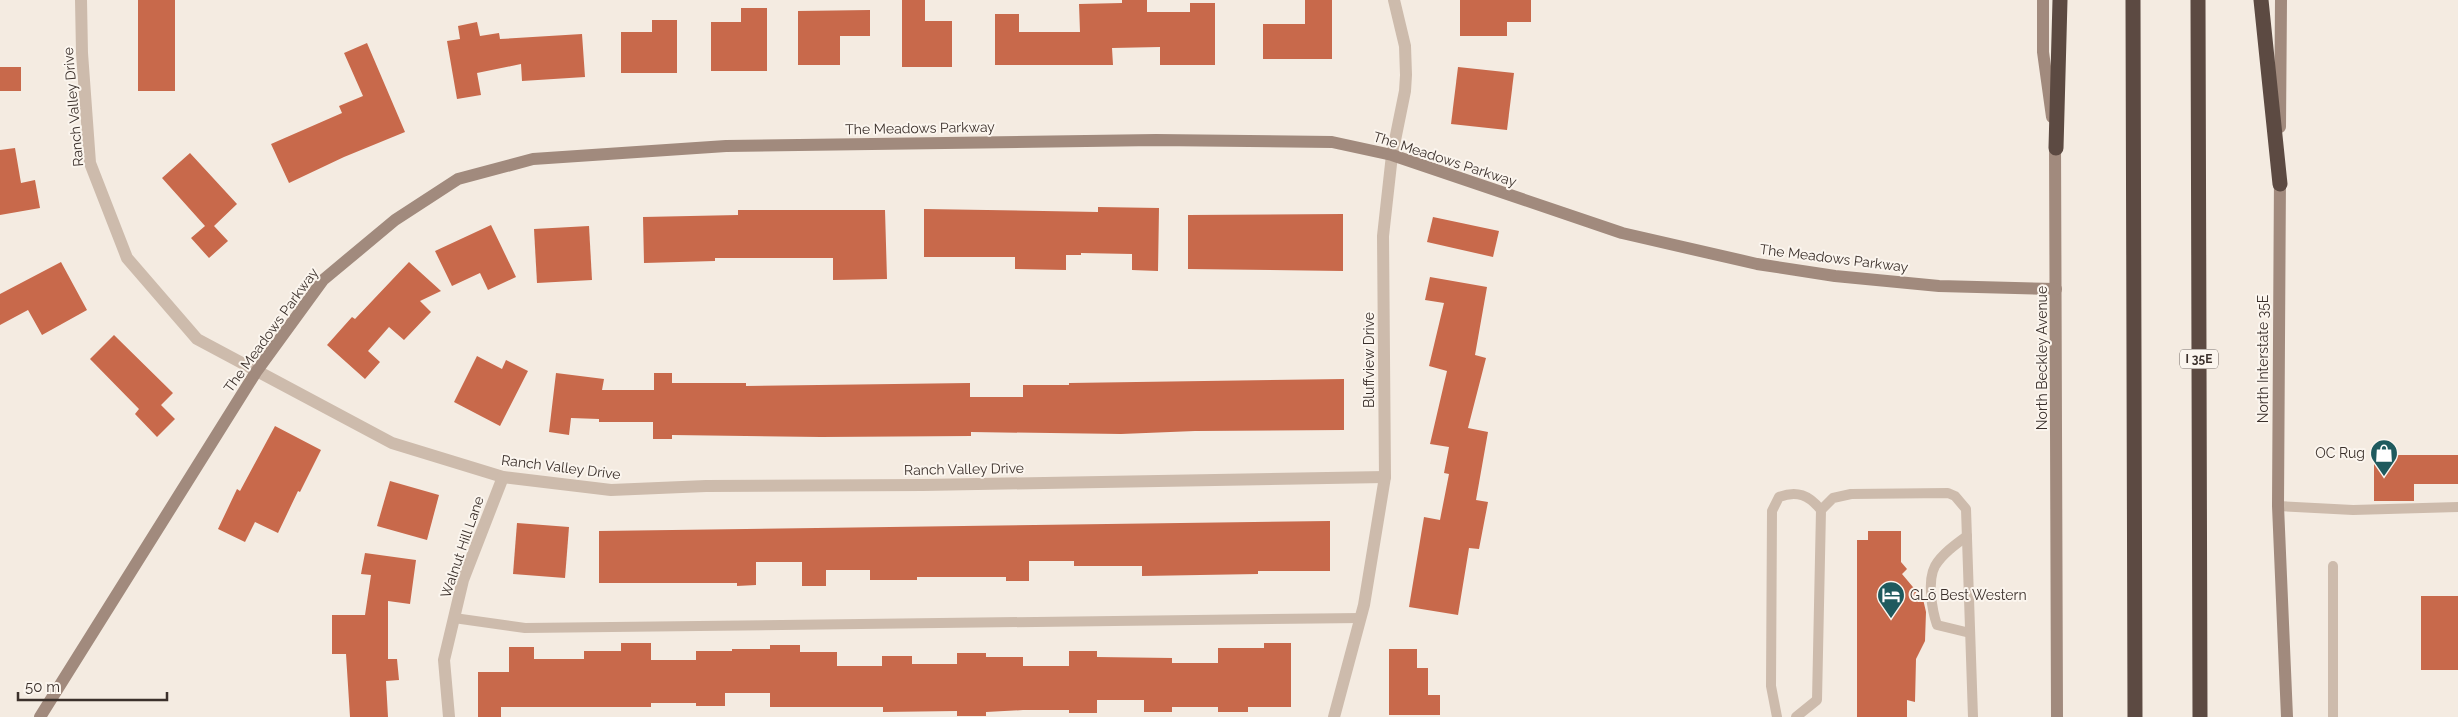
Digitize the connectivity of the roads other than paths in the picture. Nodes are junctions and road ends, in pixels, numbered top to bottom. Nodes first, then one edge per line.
1 (81, 0) edge
2 (1394, 0) edge
3 (2043, 0) edge
4 (2060, 0) edge
5 (2133, 0) edge
6 (2198, 0) edge
7 (2261, 0) edge
8 (2281, 0) edge
9 (2056, 148) junction
10 (1392, 155) junction
11 (2280, 184) junction
12 (2056, 289) junction
13 (256, 372) junction
14 (503, 477) junction
15 (1385, 477) junction
16 (2278, 506) junction
17 (2458, 507) edge
18 (1820, 510) junction
19 (1967, 536) junction
20 (2333, 566) dead end
21 (454, 618) junction
22 (1361, 618) junction
23 (1970, 633) junction
24 (40, 717) edge
25 (449, 717) edge
26 (1334, 717) edge
27 (1776, 717) edge
28 (1796, 717) edge
29 (1973, 717) edge
30 (2057, 717) edge
31 (2135, 717) edge
32 (2200, 717) edge
33 (2288, 717) edge
34 (2333, 717) edge

1 - 13 street, Ranch Valley Drive
2 - 10 street, Bluffview Drive
3 - 9 street, North Beckley Avenue
4 - 9 highway
5 - 31 highway
6 - 32 highway, I 35E
7 - 11 highway
8 - 11 street, North Interstate 35E
9 - 12 street, North Beckley Avenue
10 - 12 street, The Meadows Parkway
10 - 13 street, The Meadows Parkway
10 - 15 street, Bluffview Drive
11 - 16 street, North Interstate 35E
12 - 30 street, North Beckley Avenue
13 - 14 street, Ranch Valley Drive
13 - 24 street, The Meadows Parkway
14 - 15 street, Ranch Valley Drive
14 - 21 street, Walnut Hill Lane
15 - 22 street, Bluffview Drive
16 - 17 lane
16 - 33 street, North Interstate 35E
18 - 19 lane
18 - 27 lane
18 - 28 lane
19 - 23 lane
19 - 23 lane
20 - 34 lane
21 - 22 lane
21 - 25 street, Walnut Hill Lane
22 - 26 street, Bluffview Drive
23 - 29 lane

